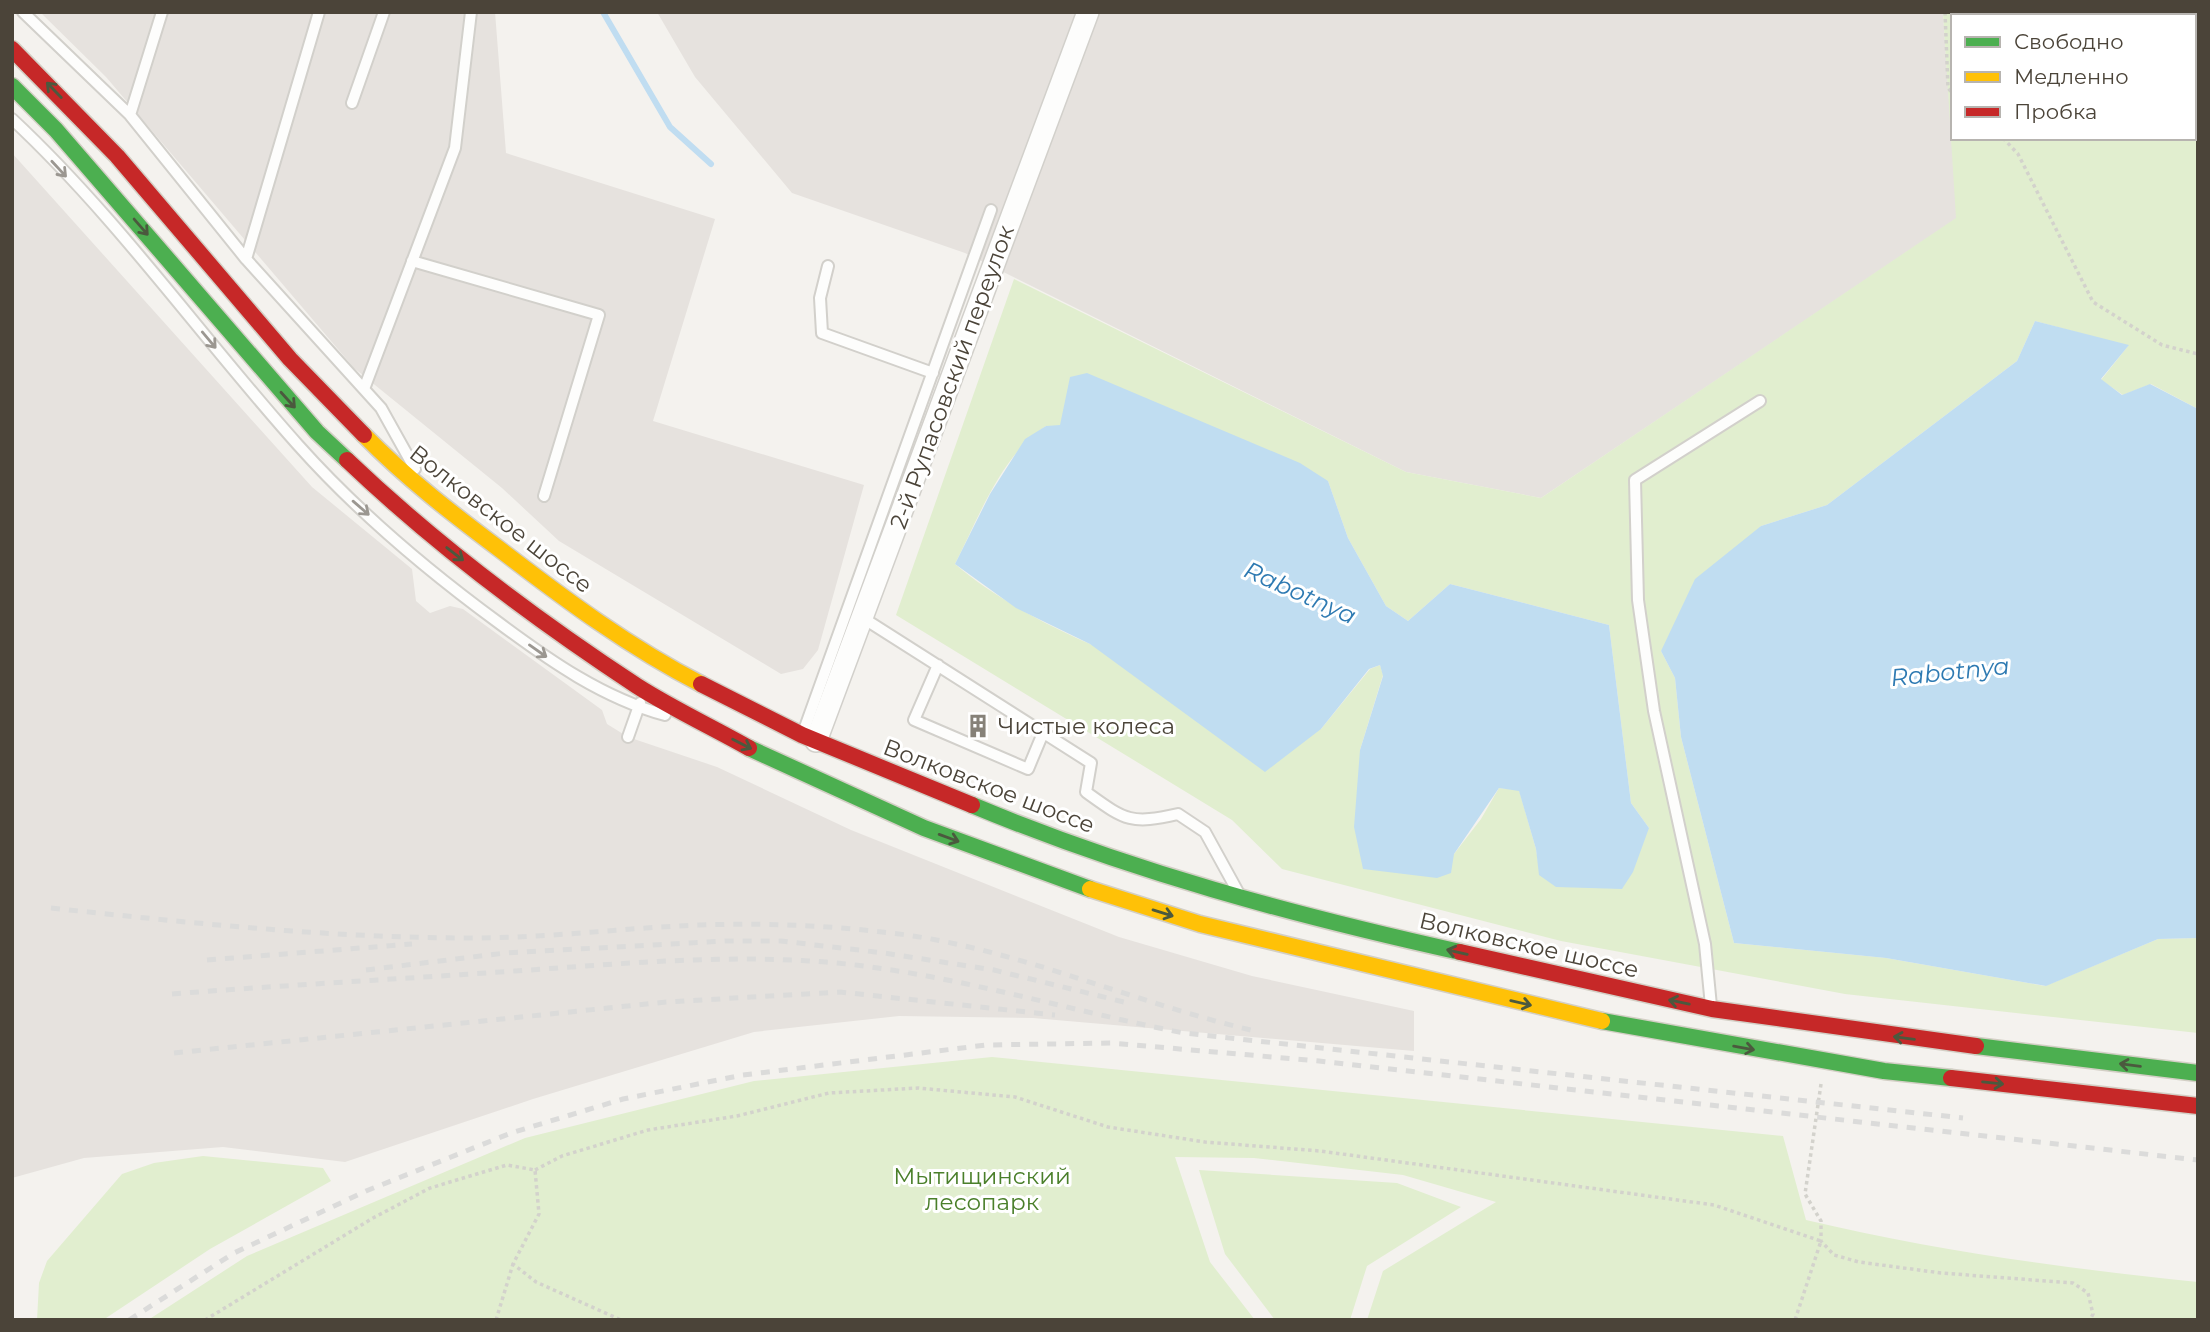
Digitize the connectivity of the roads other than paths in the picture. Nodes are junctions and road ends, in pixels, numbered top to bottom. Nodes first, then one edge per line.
1 (162, 12) edge
2 (319, 12) edge
3 (384, 12) edge
4 (471, 12) edge
5 (1088, 12) edge
6 (29, 15) edge
7 (12, 48) edge
8 (12, 86) edge
9 (352, 103) dead end
10 (130, 116) junction
11 (12, 119) edge
12 (990, 211) dead end
13 (246, 259) junction
14 (412, 261) junction
15 (828, 266) dead end
16 (933, 373) junction
17 (364, 389) junction
18 (1760, 401) dead end
19 (544, 496) dead end
20 (433, 499) junction
21 (863, 618) junction
22 (938, 665) junction
23 (645, 691) junction
24 (639, 708) junction
25 (709, 726) junction
26 (1044, 733) junction
27 (628, 737) dead end
28 (809, 738) junction
29 (1243, 900) junction
30 (1712, 1009) junction
31 (2198, 1073) edge
32 (2198, 1105) edge

1 - 10 lane
2 - 13 lane
3 - 9 lane
4 - 14 lane
5 - 21 street, 2-й Рупасовский переулок
6 - 10 lane
20 -> 7 main road, Волковское шоссе
8 -> 23 main road
10 - 13 lane
11 -> 24 lane
12 - 16 lane
13 - 17 lane
14 - 17 lane
14 - 19 lane
15 - 16 lane
16 - 28 lane
17 - 20 lane
18 - 30 lane
20 - 28 main road, Волковское шоссе
21 - 22 lane
21 - 28 street, 2-й Рупасовский переулок
22 - 26 lane
22 - 26 lane
23 - 24 lane
23 - 25 main road
24 - 25 lane
24 - 27 lane
25 -> 32 main road
26 - 29 lane
28 - 29 main road, Волковское шоссе
30 -> 29 main road, Волковское шоссе
31 -> 30 main road, Волковское шоссе

